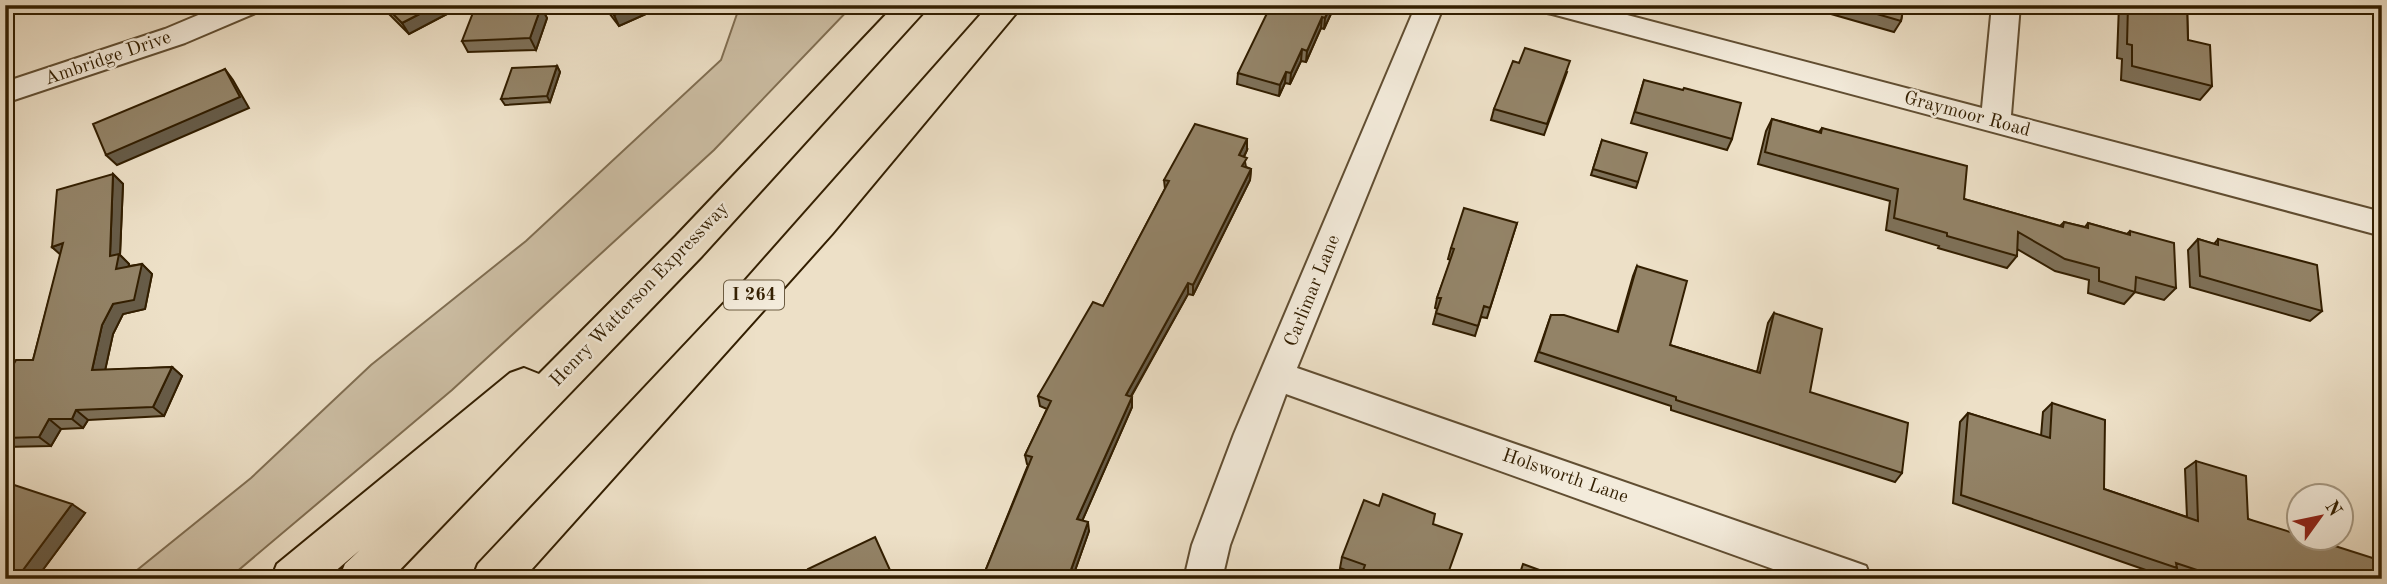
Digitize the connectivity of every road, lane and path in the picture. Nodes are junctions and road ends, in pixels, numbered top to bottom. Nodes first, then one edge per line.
1 (248, 5) edge
2 (914, 5) edge
3 (1007, 5) edge
4 (1430, 5) edge
5 (1552, 5) edge
6 (2006, 5) edge
7 (5, 93) edge
8 (1996, 121) junction
9 (2382, 224) edge
10 (689, 246) junction
11 (1278, 376) junction
12 (629, 434) junction
13 (293, 579) edge
14 (361, 579) edge
15 (494, 579) edge
16 (513, 579) edge
17 (1203, 579) edge
18 (1852, 579) edge

1 - 7 street, Ambridge Drive
2 - 10 highway, Henry Watterson Expressway
3 - 12 highway, I 264
4 - 11 street, Carlimar Lane
5 - 8 street, Graymoor Road
6 - 8 street
8 - 9 street, Graymoor Road
10 - 13 highway
10 - 14 highway, Henry Watterson Expressway
11 - 17 street, Carlimar Lane
11 - 18 street, Holsworth Lane
12 - 15 highway, I 264
12 - 16 highway

